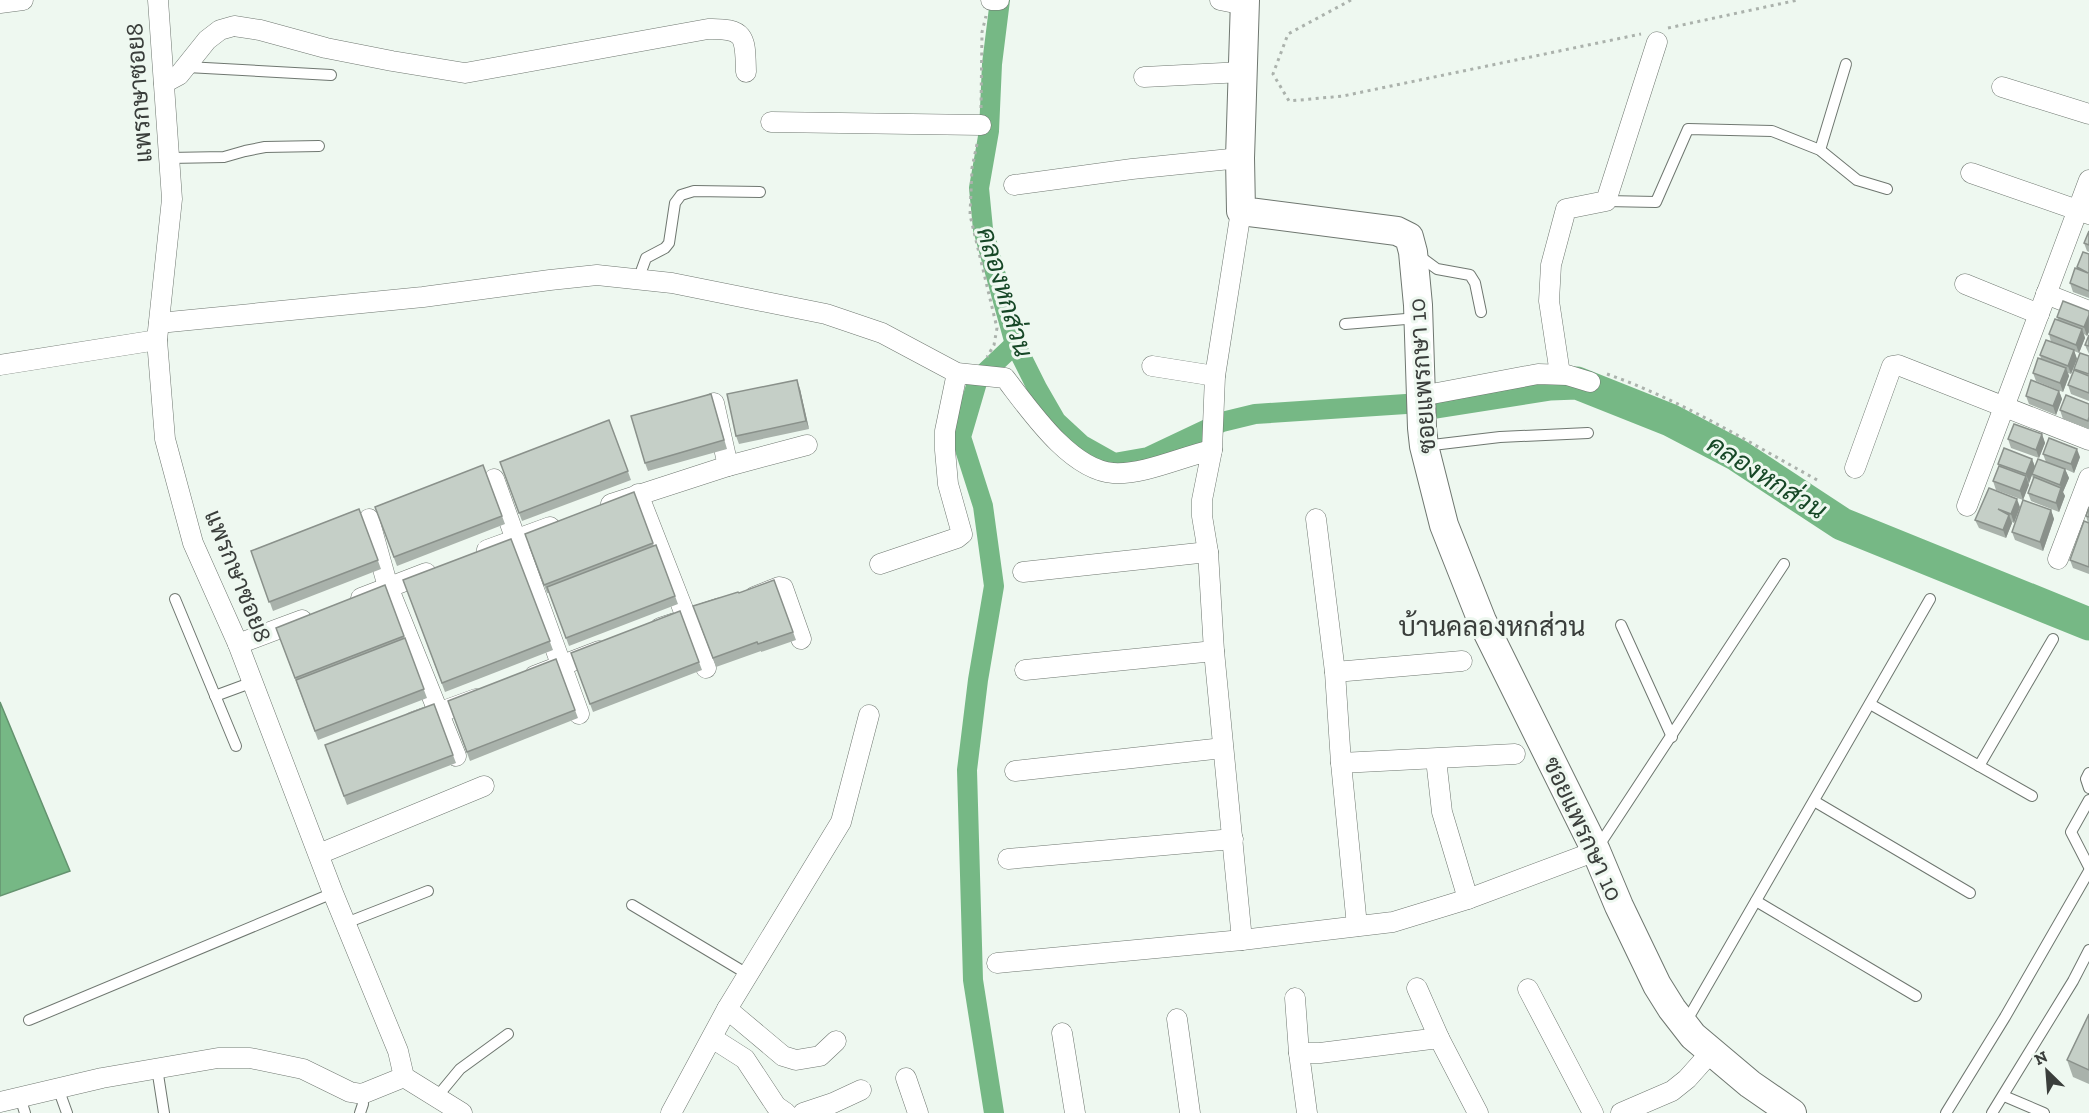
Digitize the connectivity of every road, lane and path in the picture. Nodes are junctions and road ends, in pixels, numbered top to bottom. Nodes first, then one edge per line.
1 (23, 0) edge
2 (158, 0) edge
3 (990, 0) edge
4 (999, 0) edge
5 (1351, 0) edge
6 (1798, 0) edge
7 (1237, 2) edge
8 (0, 3) edge
9 (1656, 35) junction
10 (1846, 64) dead end
11 (187, 67) junction
12 (746, 72) dead end
13 (1243, 72) junction
14 (331, 75) dead end
15 (1144, 77) dead end
16 (164, 83) junction
17 (2002, 87) dead end
18 (2089, 114) edge
19 (771, 122) dead end
20 (981, 125) junction
21 (319, 146) dead end
22 (1820, 150) junction
23 (169, 158) junction
24 (1240, 158) junction
25 (1971, 173) dead end
26 (2089, 180) edge
27 (1014, 185) dead end
28 (1887, 189) dead end
29 (760, 192) dead end
30 (1606, 201) junction
31 (1241, 212) junction
32 (2083, 212) edge
33 (1413, 252) junction
34 (641, 271) junction
35 (1965, 284) dead end
36 (2046, 294) junction
37 (2089, 310) edge
38 (1481, 312) dead end
39 (2039, 314) junction
40 (1418, 318) junction
41 (1346, 324) dead end
42 (158, 331) junction
43 (0, 365) edge
44 (1152, 366) dead end
45 (991, 368) junction
46 (964, 374) junction
47 (1560, 374) junction
48 (1595, 377) joint
49 (1214, 385) junction
50 (1421, 396) junction
51 (714, 403) edge
52 (2004, 407) junction
53 (1588, 433) dead end
54 (2089, 440) edge
55 (807, 445) dead end
56 (1213, 445) junction
57 (1424, 446) junction
58 (728, 466) junction
59 (1855, 468) dead end
60 (2089, 478) edge
61 (494, 479) dead end
62 (1820, 481) dead end
63 (638, 494) junction
64 (1967, 506) dead end
65 (594, 510) edge
66 (572, 518) edge
67 (369, 519) dead end
68 (1316, 519) dead end
69 (517, 539) junction
70 (1208, 552) junction
71 (474, 555) edge
72 (2058, 559) dead end
73 (880, 564) dead end
74 (1784, 564) dead end
75 (442, 567) edge
76 (1023, 572) dead end
77 (388, 587) junction
78 (175, 599) dead end
79 (1930, 599) dead end
80 (346, 603) edge
81 (315, 615) edge
82 (687, 618) junction
83 (1621, 625) dead end
84 (645, 634) edge
85 (801, 639) dead end
86 (2053, 639) dead end
87 (238, 644) junction
88 (614, 646) edge
89 (1214, 651) junction
90 (1462, 661) dead end
91 (562, 665) junction
92 (706, 668) dead end
93 (1025, 670) dead end
94 (1335, 672) junction
95 (521, 681) edge
96 (252, 682) junction
97 (490, 693) edge
98 (215, 696) junction
99 (1870, 704) junction
100 (438, 713) junction
101 (579, 714) dead end
102 (869, 715) dead end
103 (394, 728) edge
104 (1672, 737) junction
105 (236, 746) dead end
106 (1223, 748) junction
107 (1515, 754) dead end
108 (456, 756) dead end
109 (1436, 759) junction
110 (1341, 763) junction
111 (1979, 766) junction
112 (1015, 771) dead end
113 (2089, 773) edge
114 (484, 786) dead end
115 (2089, 788) edge
116 (2032, 796) dead end
117 (2089, 800) edge
118 (1814, 801) junction
119 (1233, 839) junction
120 (1596, 851) junction
121 (319, 854) junction
122 (1008, 859) dead end
123 (2089, 869) edge
124 (428, 891) dead end
125 (333, 893) junction
126 (1970, 893) dead end
127 (1468, 899) junction
128 (1756, 901) junction
129 (632, 905) dead end
130 (346, 923) junction
131 (1357, 926) junction
132 (1242, 940) junction
133 (2089, 950) edge
134 (997, 963) dead end
135 (749, 975) junction
136 (1417, 988) dead end
137 (1528, 988) dead end
138 (1916, 996) dead end
139 (1295, 998) dead end
140 (727, 1009) junction
141 (1177, 1019) dead end
142 (29, 1020) dead end
143 (1684, 1025) junction
144 (1062, 1033) dead end
145 (508, 1034) dead end
146 (712, 1038) junction
147 (1439, 1038) junction
148 (836, 1041) dead end
149 (1712, 1051) junction
150 (1299, 1053) junction
151 (157, 1068) junction
152 (404, 1077) junction
153 (906, 1078) dead end
154 (58, 1088) junction
155 (861, 1090) dead end
156 (2004, 1096) junction
157 (436, 1098) junction
158 (0, 1102) edge
159 (361, 1104) edge
160 (23, 1105) edge
161 (67, 1113) edge
162 (164, 1113) edge
163 (462, 1113) edge
164 (671, 1113) edge
165 (786, 1113) edge
166 (803, 1113) edge
167 (918, 1113) edge
168 (1076, 1113) edge
169 (1190, 1113) edge
170 (1307, 1113) edge
171 (1478, 1113) edge
172 (1593, 1113) edge
173 (1621, 1113) edge
174 (1792, 1113) edge
175 (1946, 1113) edge
176 (1992, 1113) edge
177 (2044, 1113) edge

1 - 8 street
2 - 16 street, แพรกษาซอย8
3 - 4 street
3 - 20 path
5 - 9 path
6 - 9 path
7 - 13 street
9 - 30 street
10 - 22 lane
11 - 12 street
11 - 14 lane
11 - 16 street
13 - 15 street
13 - 24 street
16 - 23 street, แพรกษาซอย8
17 - 18 street
19 - 20 street
20 - 45 path
21 - 23 lane
22 - 28 lane
22 - 30 lane
23 - 42 street, แพรกษาซอย8
24 - 27 street
24 - 31 street
25 - 32 street
26 - 32 street
29 - 34 lane
30 - 47 street
31 - 33 street
31 - 49 street
32 - 36 street
33 - 38 lane
33 - 40 street, ซอยแพรกษา 10
34 - 42 street
34 - 46 street
35 - 39 street
36 - 37 street
36 - 39 street
39 - 52 street
40 - 41 lane
40 - 50 street, ซอยแพรกษา 10
42 - 43 street
42 - 87 street, แพรกษาซอย8
44 - 49 street
45 - 46 street
45 - 56 street
46 - 73 street
47 - 48 street
47 - 50 street
48 - 62 path
49 - 56 street
50 - 57 street, ซอยแพรกษา 10
51 - 58 street
52 - 54 street
52 - 59 street
52 - 64 street
53 - 57 lane
55 - 58 street
56 - 70 street
57 - 120 street, ซอยแพรกษา 10
58 - 63 street
60 - 72 street
61 - 69 street
63 - 65 street
63 - 82 street
66 - 69 street
67 - 77 street
68 - 94 street
69 - 71 street
69 - 91 street
70 - 76 street
70 - 89 street
74 - 104 lane
75 - 77 street
77 - 80 street
77 - 100 street
78 - 98 lane
79 - 99 lane
81 - 87 street
82 - 84 street
82 - 85 street
82 - 92 street
83 - 104 lane
86 - 111 lane
87 - 96 street, แพรกษาซอย8
88 - 91 street
89 - 93 street
89 - 106 street
90 - 94 street
91 - 95 street
91 - 101 street
94 - 110 street
96 - 98 lane
96 - 121 street, แพรกษาซอย8
97 - 100 street
98 - 105 lane
99 - 111 lane
99 - 118 lane
100 - 103 street
100 - 108 street
102 - 135 street
104 - 120 lane
106 - 112 street
106 - 119 street
107 - 109 street
109 - 110 street
109 - 127 street
110 - 131 street
111 - 116 lane
113 - 115 lane
114 - 121 street
117 - 123 lane
118 - 126 lane
118 - 128 lane
119 - 122 street
119 - 132 street
120 - 127 street
120 - 143 street, ซอยแพรกษา 10
121 - 125 street, แพรกษาซอย8
123 - 175 lane
124 - 130 lane
125 - 130 street, แพรกษาซอย8
125 - 142 lane
127 - 131 street
128 - 138 lane
128 - 143 lane
129 - 135 lane
130 - 152 street, แพรกษาซอย8
131 - 132 street
132 - 134 street
133 - 156 lane
135 - 140 street
136 - 147 street
137 - 172 street
139 - 150 street
140 - 146 street
140 - 148 street
141 - 169 street
143 - 149 street, ซอยแพรกษา 10
144 - 168 street
145 - 157 lane
146 - 164 street
146 - 165 street
147 - 150 street
147 - 171 street
149 - 173 street
149 - 174 street, ซอยแพรกษา 10
150 - 170 street
151 - 154 street
151 - 159 street
151 - 162 lane
152 - 157 street
152 - 159 street
153 - 167 street
154 - 160 street
154 - 161 lane
155 - 166 street
156 - 176 lane
156 - 177 lane
157 - 163 street
158 - 160 street

